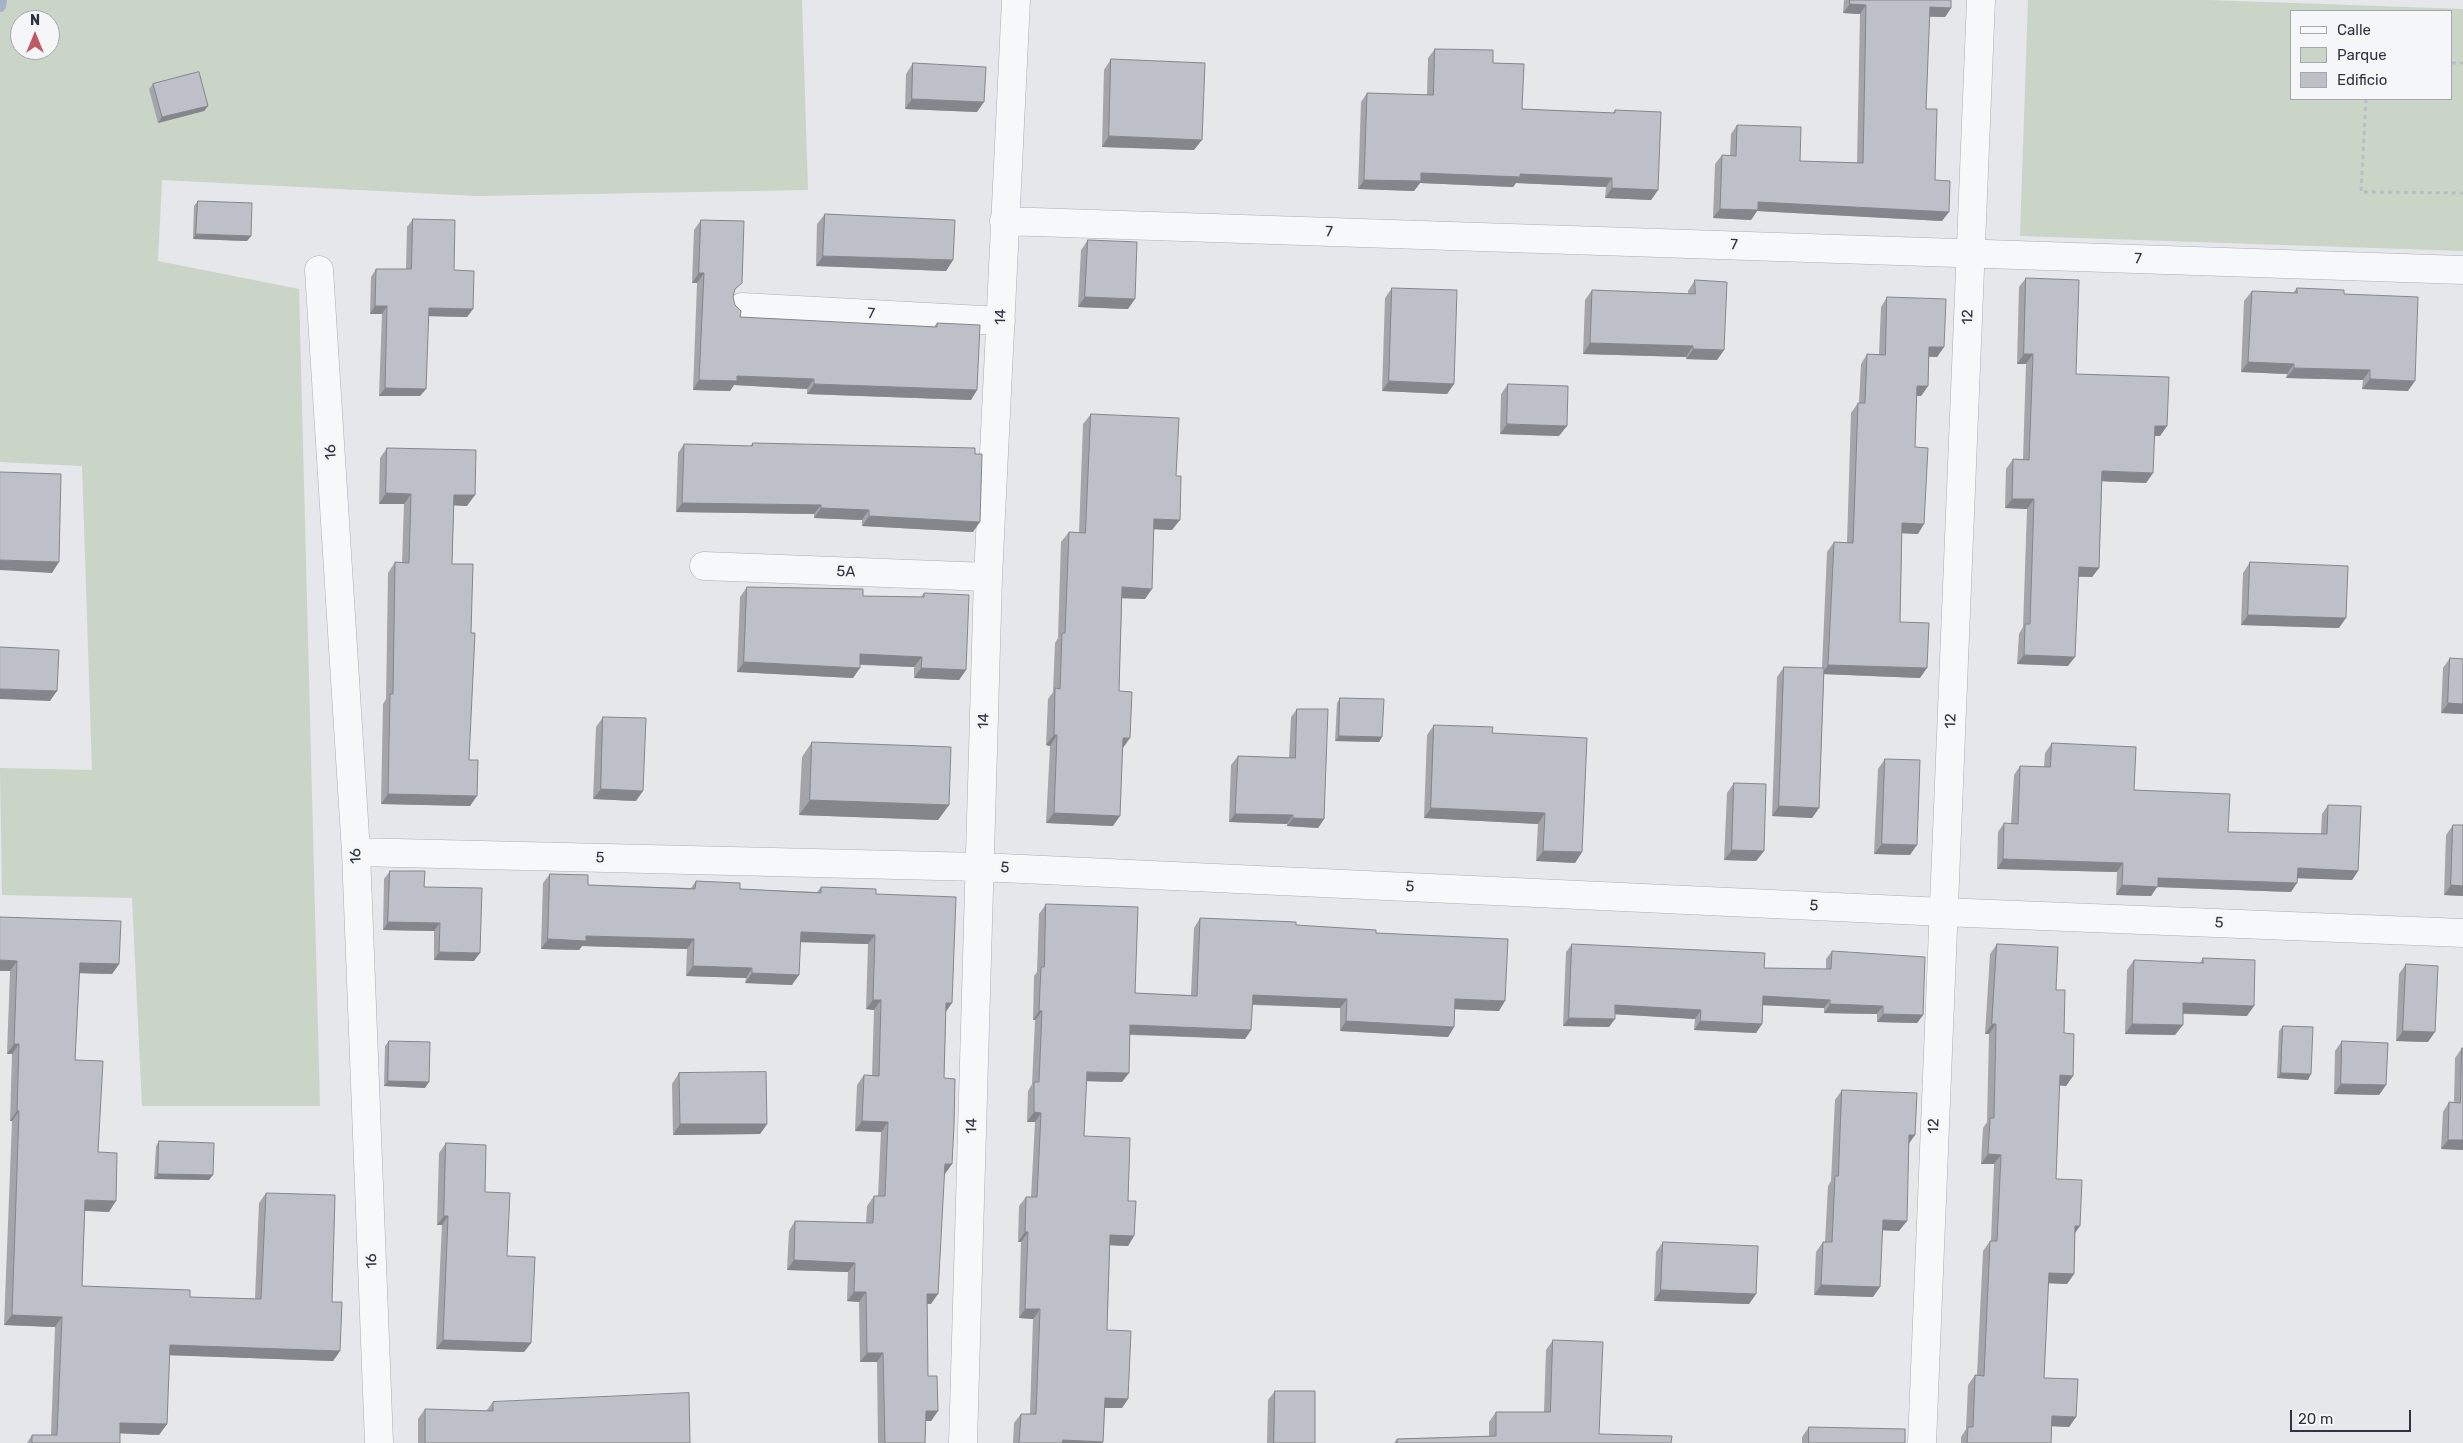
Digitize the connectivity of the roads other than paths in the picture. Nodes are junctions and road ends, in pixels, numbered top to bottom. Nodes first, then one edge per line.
1 (1016, 0) edge
2 (1980, 0) edge
3 (1004, 221) junction
4 (1970, 253) junction
5 (319, 270) dead end
6 (2463, 270) edge
7 (742, 307) dead end
8 (1001, 321) junction
9 (704, 566) dead end
10 (988, 577) junction
11 (356, 852) junction
12 (980, 867) junction
13 (1943, 912) junction
14 (2463, 933) edge
15 (379, 1443) edge
16 (963, 1443) edge
17 (1922, 1443) edge

1 - 3 street, 14
2 - 4 street, 12
3 - 4 street, 7
3 - 8 street, 14
4 - 6 street, 7
4 - 13 street, 12
5 - 11 street, 16
7 - 8 street, 7
8 - 10 street, 14
9 - 10 street, 5A
10 - 12 street, 14
11 - 12 street, 5
11 - 15 street, 16
12 - 13 street, 5
12 - 16 street, 14
13 - 14 street, 5
13 - 17 street, 12

